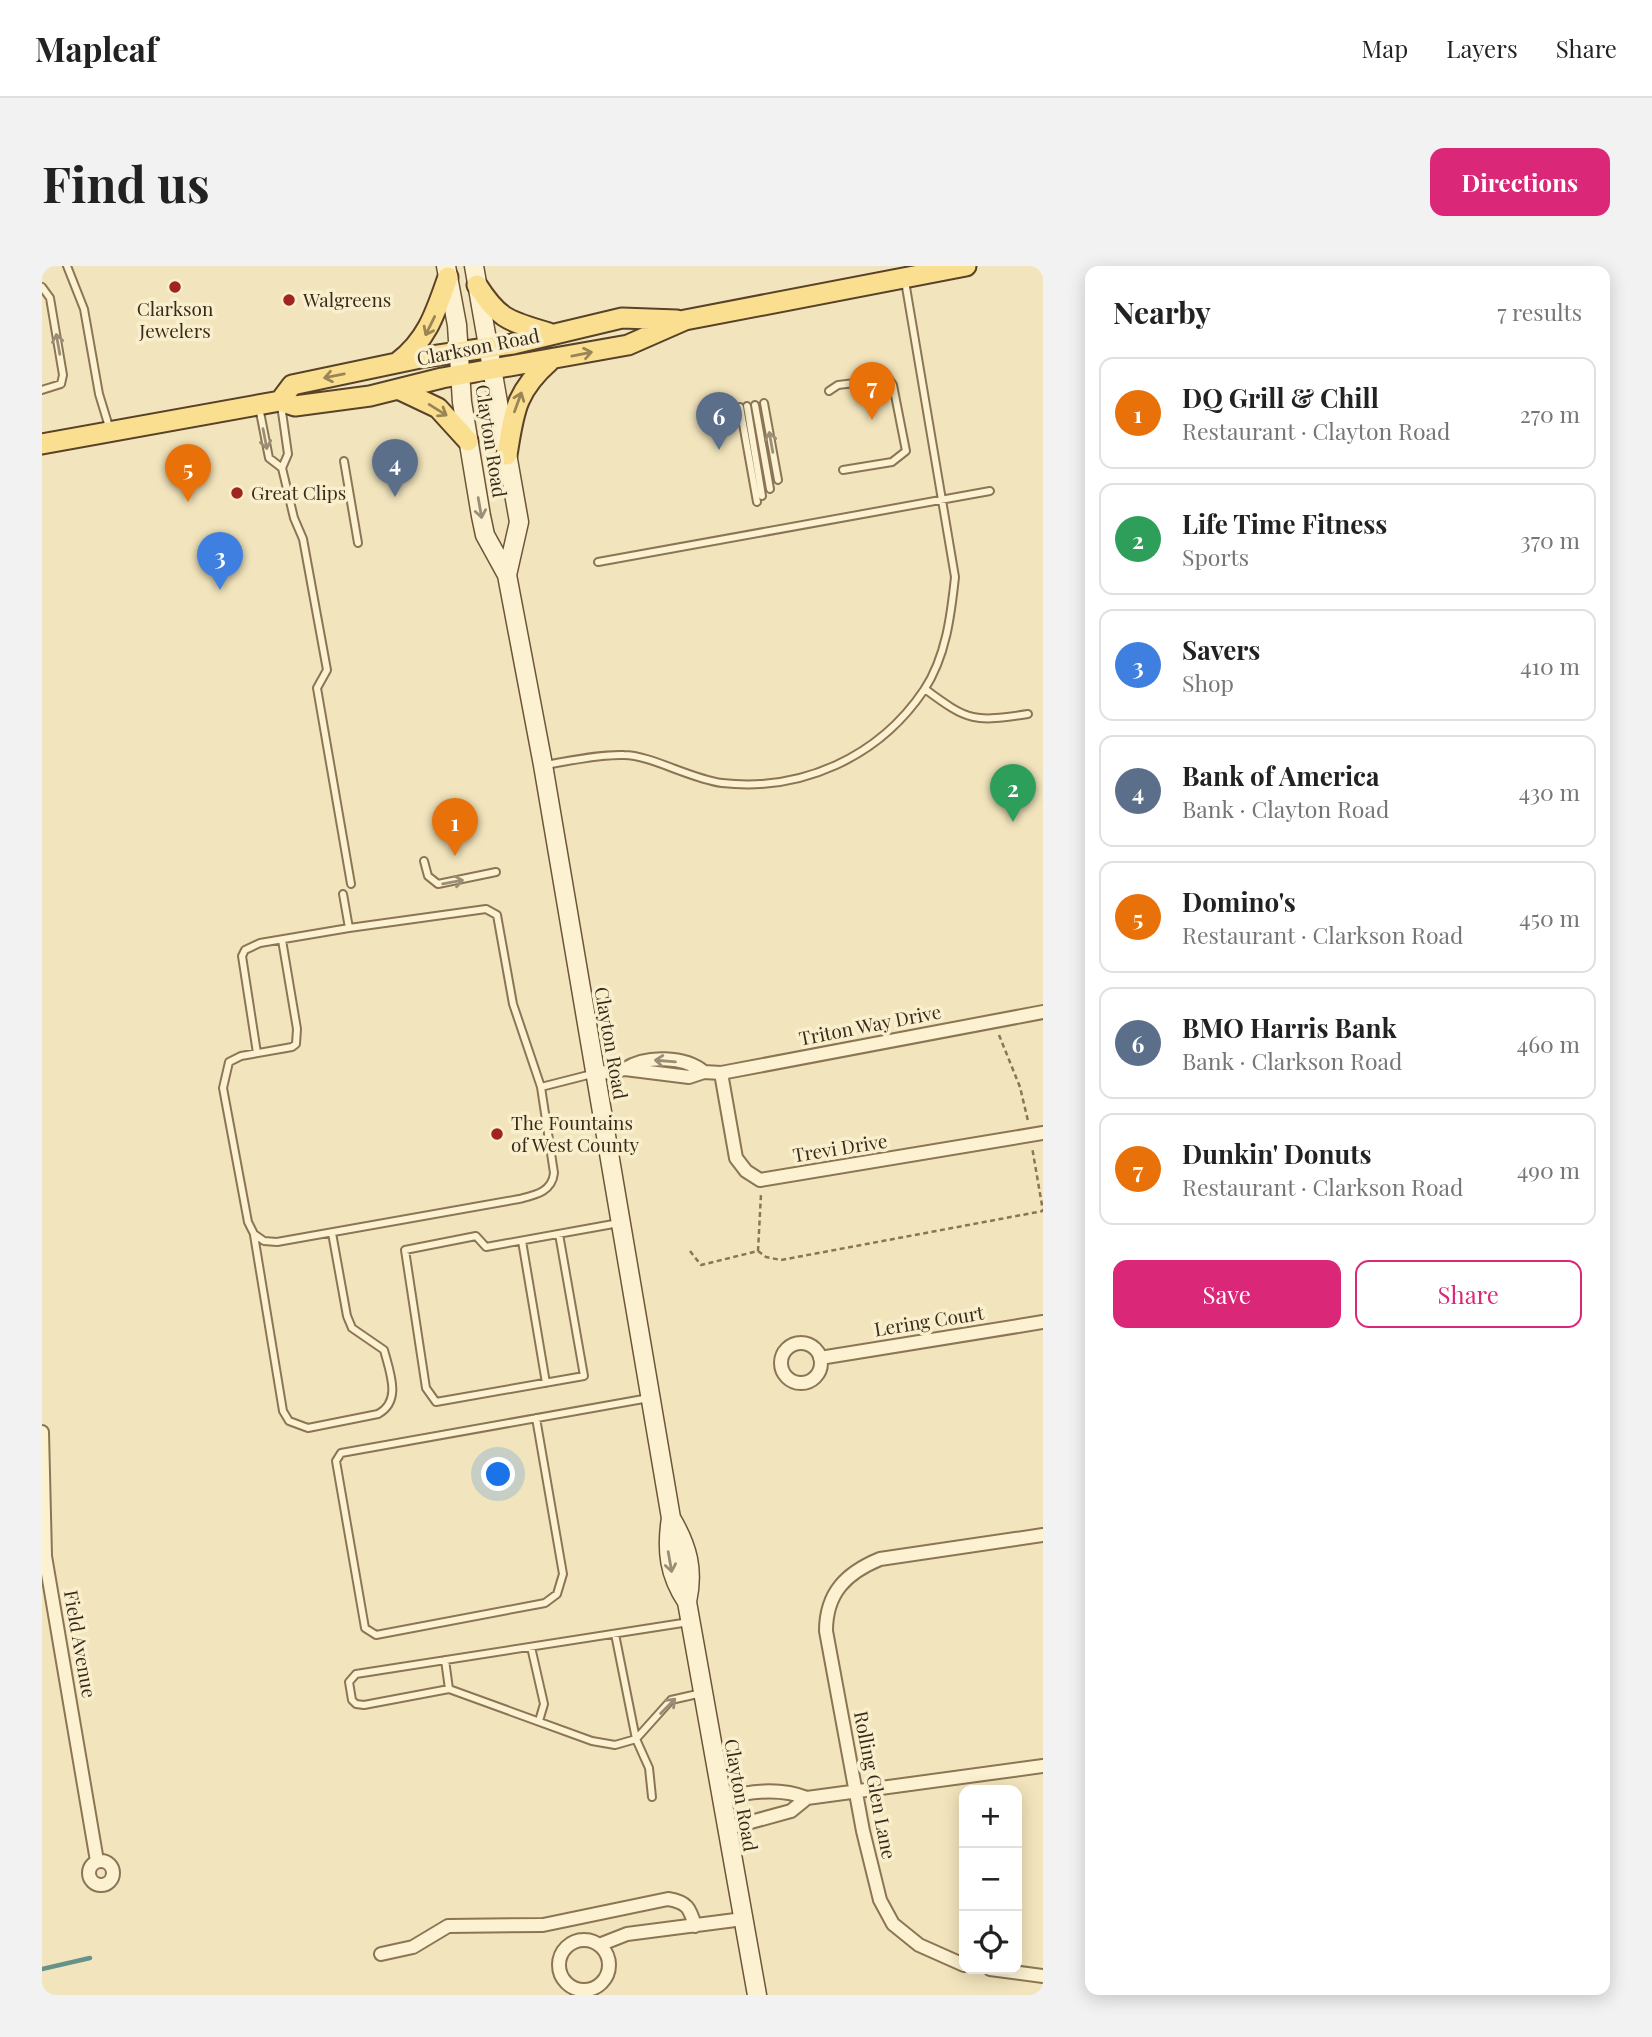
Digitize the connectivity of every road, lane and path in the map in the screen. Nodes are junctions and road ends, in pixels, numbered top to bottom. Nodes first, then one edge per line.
1 (68, 266) edge
2 (966, 266) edge
3 (447, 272) edge
4 (476, 275) edge
5 (905, 277) junction
6 (42, 287) edge
7 (685, 320) junction
8 (550, 333) junction
9 (487, 348) junction
10 (458, 352) junction
11 (551, 360) junction
12 (396, 364) junction
13 (491, 371) junction
14 (460, 376) junction
15 (42, 390) edge
16 (400, 390) junction
17 (829, 391) dead end
18 (280, 401) junction
19 (764, 403) dead end
20 (259, 405) junction
21 (111, 433) junction
22 (468, 440) junction
23 (42, 444) edge
24 (507, 456) junction
25 (344, 461) dead end
26 (282, 468) junction
27 (843, 470) dead end
28 (778, 480) dead end
29 (770, 489) dead end
30 (990, 491) dead end
31 (760, 499) dead end
32 (943, 500) junction
33 (358, 543) dead end
34 (598, 562) dead end
35 (507, 575) junction
36 (925, 689) junction
37 (1028, 714) dead end
38 (543, 765) junction
39 (424, 861) dead end
40 (496, 872) dead end
41 (351, 884) dead end
42 (343, 894) dead end
43 (349, 928) junction
44 (282, 940) junction
45 (1043, 1012) edge
46 (998, 1033) dead end
47 (257, 1053) junction
48 (721, 1073) junction
49 (594, 1074) junction
50 (541, 1087) junction
51 (1028, 1121) dead end
52 (1043, 1133) edge
53 (1032, 1146) dead end
54 (762, 1190) dead end
55 (1043, 1211) edge
56 (621, 1223) junction
57 (332, 1233) junction
58 (254, 1234) junction
59 (559, 1234) junction
60 (522, 1241) junction
61 (690, 1251) dead end
62 (758, 1251) junction
63 (1043, 1322) edge
64 (820, 1358) dead end
65 (547, 1382) junction
66 (651, 1398) junction
67 (536, 1418) junction
68 (42, 1432) edge
69 (1043, 1535) edge
70 (691, 1622) junction
71 (615, 1634) junction
72 (531, 1647) junction
73 (445, 1660) junction
74 (449, 1689) junction
75 (702, 1693) junction
76 (539, 1721) junction
77 (639, 1737) junction
78 (1043, 1766) edge
79 (856, 1789) junction
80 (652, 1797) dead end
81 (807, 1798) junction
82 (720, 1799) junction
83 (725, 1829) junction
84 (97, 1861) dead end
85 (743, 1919) junction
86 (695, 1926) junction
87 (598, 1945) junction
88 (381, 1954) dead end
89 (959, 1963) edge
90 (1022, 1973) edge
91 (1043, 1976) edge
92 (598, 1991) edge
93 (757, 1995) edge

1 - 21 lane
2 - 5 main road, Clarkson Road
3 - 10 main road, Clayton Road
3 -> 12 main road
4 - 8 main road
4 - 9 main road, Clayton Road
5 - 7 main road, Clarkson Road
5 - 32 lane
15 -> 6 lane
7 - 8 main road, Clarkson Road
11 -> 7 main road, Clarkson Road
8 - 9 main road, Clarkson Road
9 - 10 main road, Clarkson Road
9 - 13 main road, Clayton Road
10 - 12 main road, Clarkson Road
10 - 14 main road, Clayton Road
11 - 13 main road, Clarkson Road
24 -> 11 main road
12 -> 18 main road, Clarkson Road
13 - 14 main road, Clarkson Road
13 - 24 main road, Clayton Road
14 - 16 main road, Clarkson Road
14 - 22 main road, Clayton Road
16 - 18 main road, Clarkson Road
16 -> 22 main road
17 - 27 lane
18 - 20 main road, Clarkson Road
18 - 26 lane
28 -> 19 lane
20 - 21 main road, Clarkson Road
20 -> 26 lane
21 - 23 main road, Clarkson Road
22 -> 35 main road, Clayton Road
24 - 35 main road, Clayton Road
25 - 33 lane
26 - 41 lane
29 - 31 lane
30 - 32 lane
32 - 34 lane
32 - 36 lane
35 - 38 main road, Clayton Road
36 - 37 lane
36 - 38 lane
38 - 49 main road, Clayton Road
39 -> 40 lane
42 - 43 lane
43 - 44 lane
43 - 50 lane
44 - 47 lane
44 - 47 lane
45 - 48 street, Triton Way Drive
46 - 51 path
47 - 58 lane
48 - 49 street, Triton Way Drive
48 - 52 street, Trevi Drive
49 - 50 lane
49 - 56 main road, Clayton Road
50 - 57 lane
53 - 55 path
54 - 62 path
55 - 62 path
56 - 59 lane
56 - 66 main road, Clayton Road
57 - 58 lane
57 - 58 lane
59 - 60 lane
59 - 65 lane
60 - 65 lane
60 - 65 lane
61 - 62 path
63 - 64 street, Lering Court
66 - 67 lane
66 - 70 main road, Clayton Road
67 - 67 lane
68 - 84 street, Field Avenue
69 - 79 street, Rolling Glen Lane
70 - 71 lane
70 - 75 main road, Clayton Road
71 - 72 lane
71 - 77 lane
72 - 73 lane
72 - 76 lane
73 - 74 lane
73 - 74 lane
74 - 76 lane
77 -> 75 lane
75 - 82 main road, Clayton Road
76 - 77 lane
77 - 80 lane
78 - 79 street
79 - 81 street
79 - 89 street, Rolling Glen Lane
81 - 82 street
81 - 83 street
82 - 83 main road, Clayton Road
83 - 85 main road, Clayton Road
85 - 86 street
85 - 93 main road, Clayton Road
86 - 87 street
86 - 88 street
87 - 92 street
87 - 92 street
90 - 91 street

